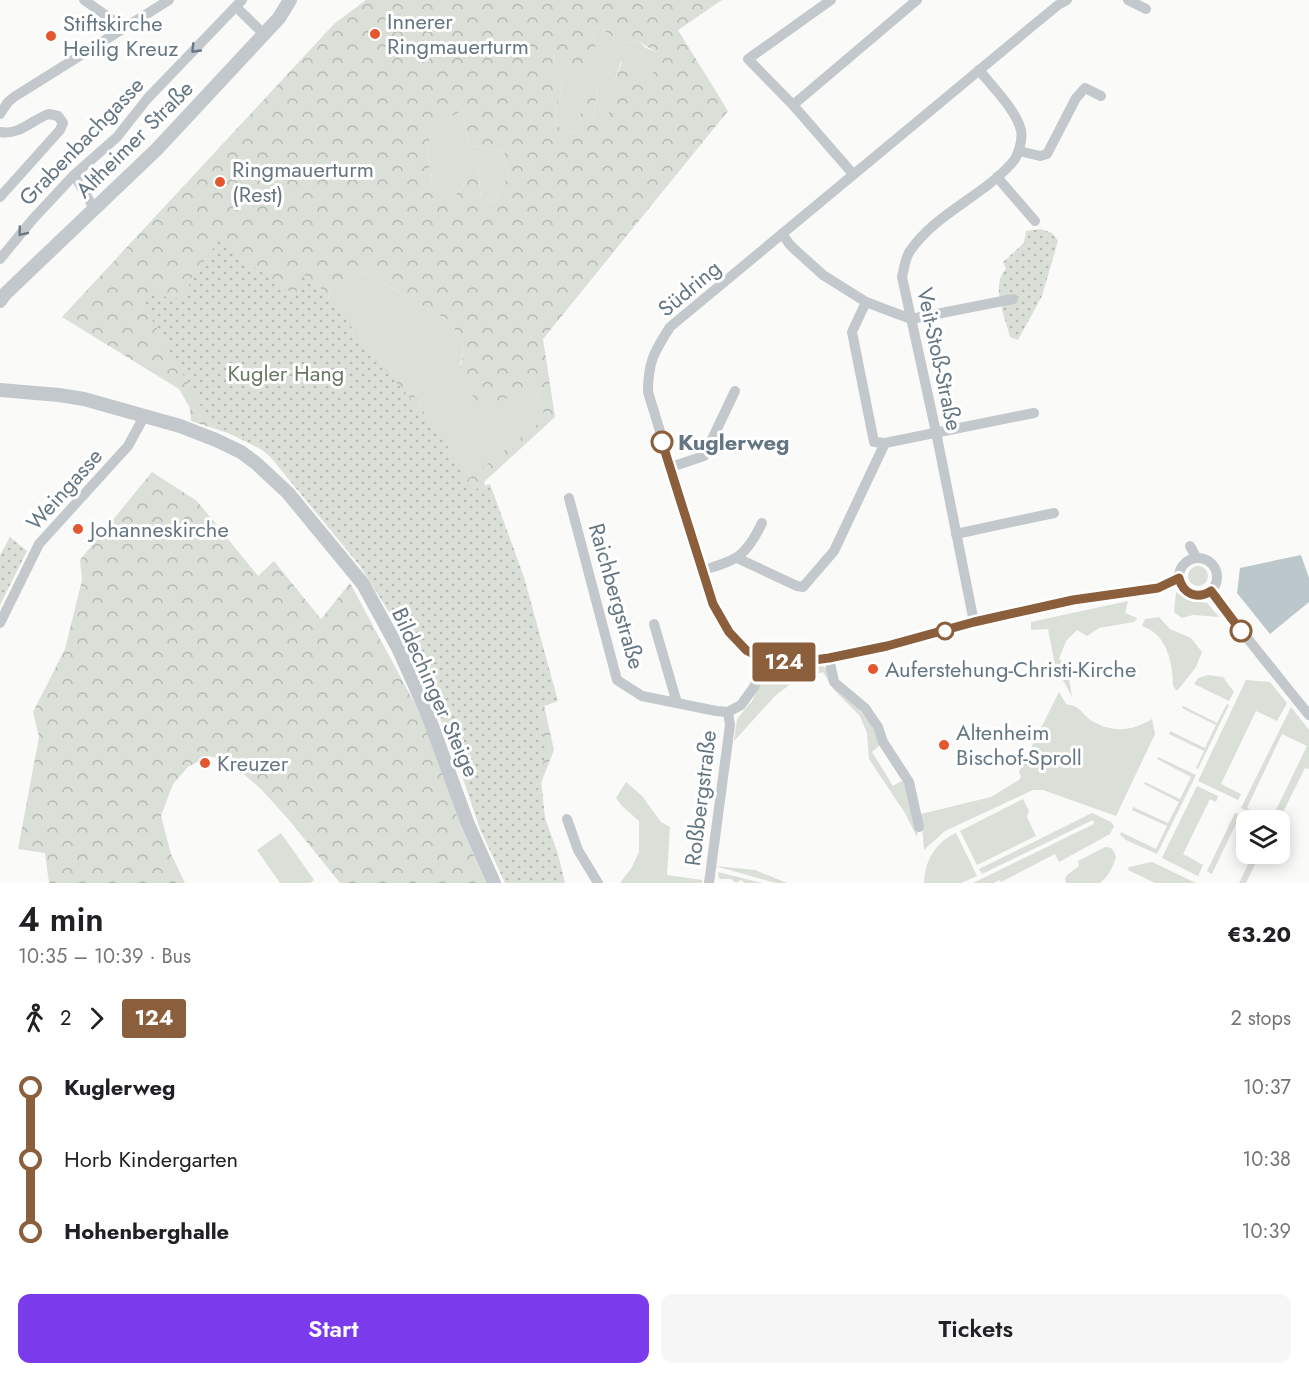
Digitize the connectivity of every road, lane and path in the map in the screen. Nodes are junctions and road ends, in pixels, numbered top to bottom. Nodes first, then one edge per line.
1 (84, 0) edge
2 (169, 0) edge
3 (290, 0) edge
4 (831, 0) edge
5 (917, 0) edge
6 (1067, 0) edge
7 (1128, 0) edge
8 (239, 4) edge
9 (1146, 9) dead end
10 (129, 25) junction
11 (264, 34) junction
12 (979, 70) junction
13 (1101, 96) dead end
14 (794, 105) junction
15 (0, 114) edge
16 (0, 132) edge
17 (1019, 152) junction
18 (853, 174) junction
19 (74, 175) junction
20 (996, 177) junction
21 (0, 197) edge
22 (94, 208) junction
23 (1035, 221) dead end
24 (782, 234) junction
25 (0, 259) edge
26 (1013, 299) dead end
27 (0, 301) edge
28 (866, 302) junction
29 (911, 319) junction
30 (0, 390) edge
31 (735, 391) dead end
32 (1034, 413) dead end
33 (145, 415) junction
34 (936, 432) junction
35 (885, 443) junction
36 (671, 467) junction
37 (569, 498) dead end
38 (1054, 513) dead end
39 (762, 523) dead end
40 (956, 534) junction
41 (1190, 546) dead end
42 (1196, 557) junction
43 (737, 558) junction
44 (703, 570) junction
45 (1179, 578) junction
46 (1211, 591) junction
47 (974, 622) junction
48 (0, 623) edge
49 (654, 624) dead end
50 (829, 658) junction
51 (765, 660) junction
52 (677, 703) junction
53 (728, 712) junction
54 (1309, 715) edge
55 (567, 819) dead end
56 (919, 827) dead end
57 (494, 883) edge
58 (598, 883) edge
59 (709, 883) edge

1 - 10 street
2 - 10 street
3 - 11 street, Altheimer Straße
4 - 14 street
5 - 14 street
6 - 12 street, Südring
7 - 9 street
8 - 11 street
8 -> 19 street, Grabenbachgasse
10 - 15 street
11 - 22 street, Altheimer Straße
12 - 17 street
12 - 18 street, Südring
13 - 17 street
14 - 18 street
16 - 21 street
17 - 20 street, Veit-Stoß-Straße
18 - 24 street, Südring
19 - 22 street
19 -> 25 street, Grabenbachgasse
20 - 23 street
20 - 29 street, Veit-Stoß-Straße
22 - 27 street, Altheimer Straße
24 - 28 street
24 - 36 street, Südring
26 - 29 street
28 - 29 street
28 - 35 street
29 - 34 street, Veit-Stoß-Straße
30 - 33 street, Bildechinger Steige
31 - 36 street
32 - 34 street
33 - 48 street, Weingasse
33 - 57 street, Bildechinger Steige
34 - 35 street
34 - 40 street, Veit-Stoß-Straße
35 - 43 street
36 - 44 street, Südring
37 - 52 street, Raichbergstraße
38 - 40 street
39 - 43 street
40 - 47 street, Veit-Stoß-Straße
41 - 42 street
42 - 45 street, Südring
42 - 46 street
43 - 44 street
44 - 51 street, Südring
45 - 46 street
45 - 47 street, Südring
46 - 54 street
47 - 50 street, Südring
49 - 52 street, Raichbergstraße
50 - 51 street, Südring
50 - 56 street
51 - 53 street, Roßbergstraße
52 - 53 street, Raichbergstraße
53 - 59 street, Roßbergstraße
55 - 58 street

